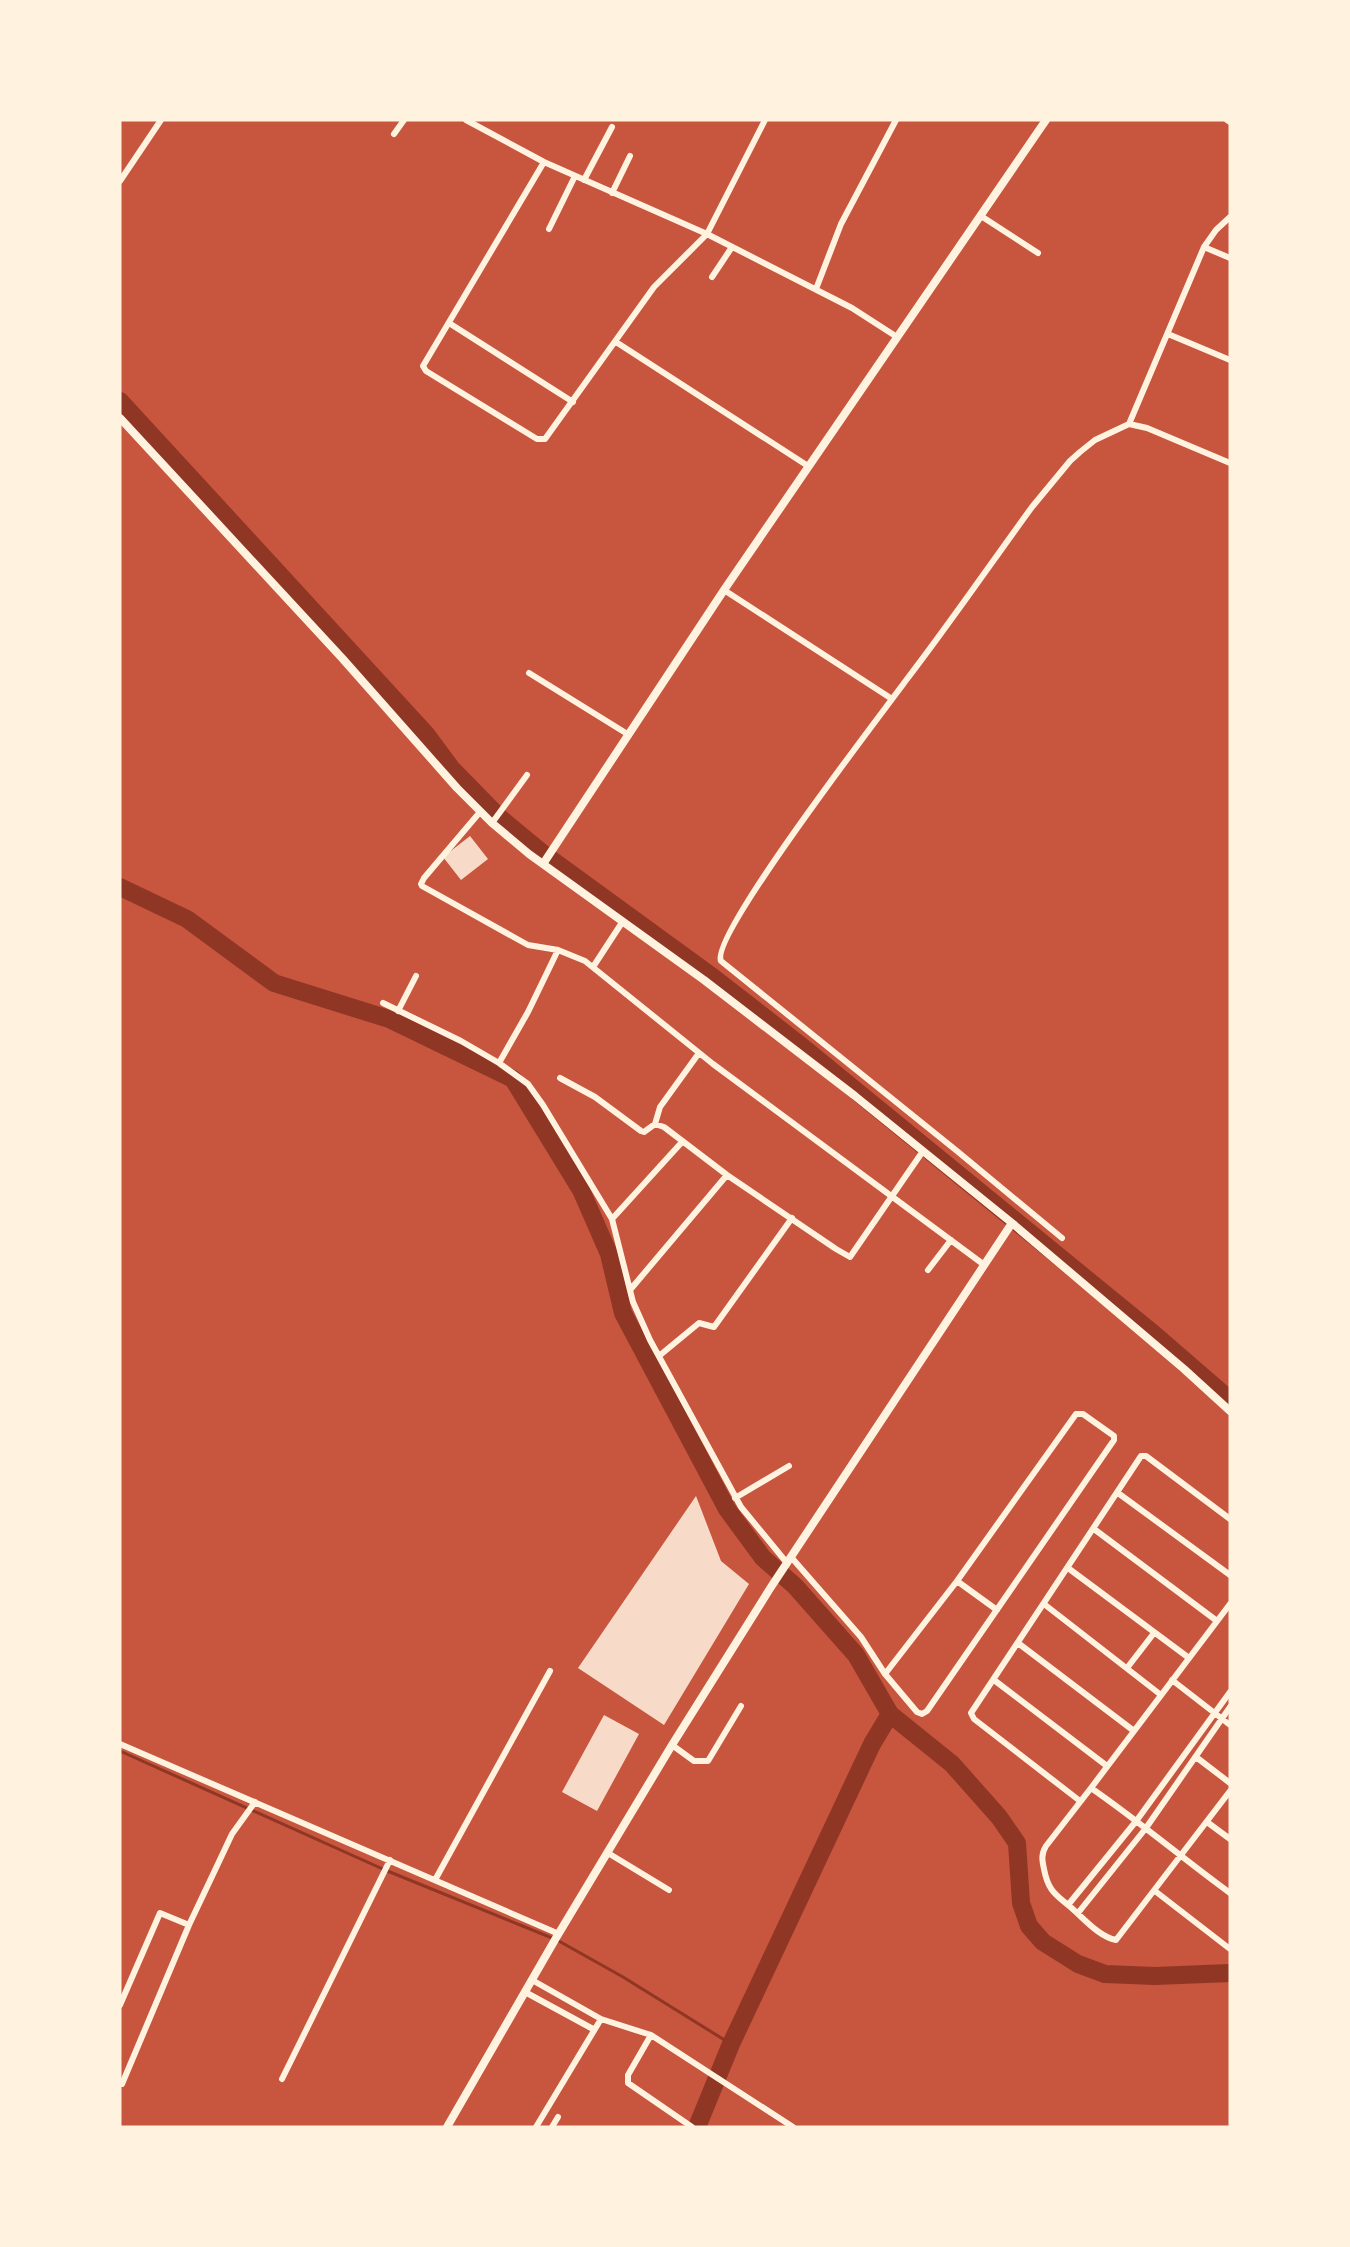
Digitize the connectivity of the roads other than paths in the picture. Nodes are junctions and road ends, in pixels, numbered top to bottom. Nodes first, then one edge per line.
1 (161, 120) edge
2 (404, 120) edge
3 (466, 120) edge
4 (765, 120) edge
5 (896, 120) edge
6 (1046, 120) edge
7 (612, 127) dead end
8 (394, 134) dead end
9 (630, 156) dead end
10 (544, 162) junction
11 (575, 176) junction
12 (584, 180) junction
13 (120, 181) edge
14 (612, 193) junction
15 (981, 216) junction
16 (1230, 217) edge
17 (549, 229) dead end
18 (707, 234) junction
19 (732, 247) junction
20 (1204, 247) junction
21 (1038, 253) dead end
22 (1230, 258) edge
23 (712, 277) dead end
24 (816, 290) junction
25 (449, 323) junction
26 (1168, 334) junction
27 (897, 337) junction
28 (616, 342) junction
29 (1230, 360) edge
30 (573, 402) junction
31 (120, 418) edge
32 (1129, 424) junction
33 (1230, 463) edge
34 (808, 465) junction
35 (723, 590) junction
36 (529, 673) dead end
37 (892, 699) junction
38 (629, 735) junction
39 (527, 775) dead end
40 (480, 812) junction
41 (494, 819) junction
42 (545, 861) junction
43 (623, 921) junction
44 (558, 950) junction
45 (593, 967) junction
46 (416, 976) dead end
47 (383, 1003) dead end
48 (398, 1011) junction
49 (699, 1053) junction
50 (499, 1063) junction
51 (560, 1078) dead end
52 (655, 1124) junction
53 (682, 1142) junction
54 (923, 1151) junction
55 (727, 1175) junction
56 (892, 1196) junction
57 (792, 1218) junction
58 (612, 1219) junction
59 (1012, 1223) junction
60 (1062, 1238) dead end
61 (951, 1240) junction
62 (983, 1264) junction
63 (928, 1270) dead end
64 (630, 1290) junction
65 (659, 1356) junction
66 (1230, 1411) edge
67 (789, 1466) dead end
68 (1118, 1493) junction
69 (735, 1498) junction
70 (1230, 1519) edge
71 (1094, 1529) junction
72 (787, 1562) junction
73 (1068, 1568) junction
74 (1230, 1575) edge
75 (957, 1581) junction
76 (1044, 1604) junction
77 (1230, 1604) edge
78 (997, 1610) junction
79 (1217, 1621) junction
80 (1154, 1633) junction
81 (1018, 1643) junction
82 (1189, 1658) junction
83 (1127, 1668) junction
84 (550, 1671) dead end
85 (885, 1674) junction
86 (994, 1680) junction
87 (1172, 1680) junction
88 (1230, 1692) edge
89 (1161, 1695) junction
90 (741, 1706) dead end
91 (1230, 1707) edge
92 (1214, 1713) junction
93 (1221, 1719) junction
94 (1230, 1725) edge
95 (1134, 1731) junction
96 (120, 1744) edge
97 (672, 1745) junction
98 (1196, 1757) junction
99 (1107, 1766) junction
100 (1230, 1783) edge
101 (1091, 1788) junction
102 (1230, 1791) edge
103 (1080, 1801) junction
104 (252, 1806) junction
105 (1137, 1820) junction
106 (1207, 1822) junction
107 (1146, 1828) junction
108 (1230, 1839) edge
109 (608, 1852) junction
110 (1180, 1856) junction
111 (388, 1866) junction
112 (435, 1880) junction
113 (669, 1890) dead end
114 (1155, 1891) junction
115 (1230, 1893) edge
116 (1068, 1905) junction
117 (1077, 1913) junction
118 (189, 1924) junction
119 (557, 1936) junction
120 (1230, 1949) edge
121 (532, 1980) junction
122 (525, 1992) junction
123 (120, 2005) edge
124 (601, 2019) junction
125 (593, 2029) junction
126 (651, 2035) junction
127 (282, 2079) dead end
128 (122, 2084) dead end
129 (558, 2118) dead end
130 (788, 2126) edge
131 (447, 2127) edge
132 (536, 2127) edge
133 (552, 2127) edge
134 (692, 2127) edge

1 - 13 street
2 - 8 street
3 - 10 street
4 - 18 street
5 - 24 street
6 - 15 street
7 - 12 street
9 - 14 street
10 - 11 street
10 - 25 street
11 - 12 street
11 - 17 street
12 - 14 street
14 - 18 street
15 - 21 street
15 - 27 street
16 - 20 street
18 - 19 street
18 - 28 street
19 - 23 street
19 - 24 street
20 - 22 street
20 - 26 street
24 - 27 street
25 - 30 street
25 - 30 street
26 - 29 street
26 - 32 street
27 - 34 street
28 - 30 street
28 - 34 street
31 - 40 street
32 - 33 street
32 - 37 street
34 - 35 street
35 - 37 street
35 - 38 street
36 - 38 street
37 - 60 street
38 - 42 street
39 - 41 street
40 - 41 street
40 - 44 street
41 - 42 street
42 - 43 street
43 - 45 street
43 - 54 street
44 - 45 street
44 - 50 street
45 - 49 street
46 - 48 street
47 - 48 street
48 - 50 street
49 - 52 street
49 - 56 street
50 - 58 street
51 - 52 street
52 - 53 street
53 - 55 street
53 - 58 street
54 - 56 street
54 - 59 street
55 - 57 street
55 - 64 street
56 - 57 street
56 - 61 street
57 - 65 street
58 - 64 street
59 - 62 street
59 - 66 street
61 - 62 street
61 - 63 street
62 - 72 street
64 - 65 street
65 - 69 street
67 - 69 street
68 - 70 street
68 - 71 street
68 - 74 street
69 - 72 street
71 - 73 street
71 - 79 street
72 - 85 street
72 - 97 street
73 - 76 street
73 - 80 street
75 - 78 street
75 - 78 street
75 - 85 street
76 - 81 street
76 - 83 street
77 - 79 street
78 - 85 street
79 - 82 street
80 - 82 street
80 - 83 street
81 - 86 street
81 - 95 street
82 - 87 street
83 - 89 street
84 - 112 street
86 - 99 street
86 - 103 street
87 - 89 street
87 - 92 street
88 - 92 street
89 - 95 street
90 - 97 street
91 - 93 street
92 - 93 street
92 - 105 street
93 - 94 street
93 - 98 street
95 - 99 street
96 - 104 street
97 - 109 street
98 - 100 street
98 - 107 street
99 - 101 street
101 - 103 street
101 - 105 street
102 - 106 street
103 - 116 street
104 - 111 street
104 - 118 street
105 - 107 street
105 - 116 street
106 - 108 street
106 - 110 street
107 - 110 street
107 - 117 street
109 - 113 street
109 - 119 street
110 - 114 street
110 - 115 street
111 - 112 street
111 - 127 street
112 - 119 street
114 - 117 street
114 - 120 street
116 - 117 street
118 - 123 street
118 - 128 street
119 - 121 street
121 - 122 street
121 - 124 street
122 - 125 street
122 - 131 street
124 - 125 street
124 - 126 street
125 - 132 street
126 - 130 street
126 - 134 street
129 - 133 street

